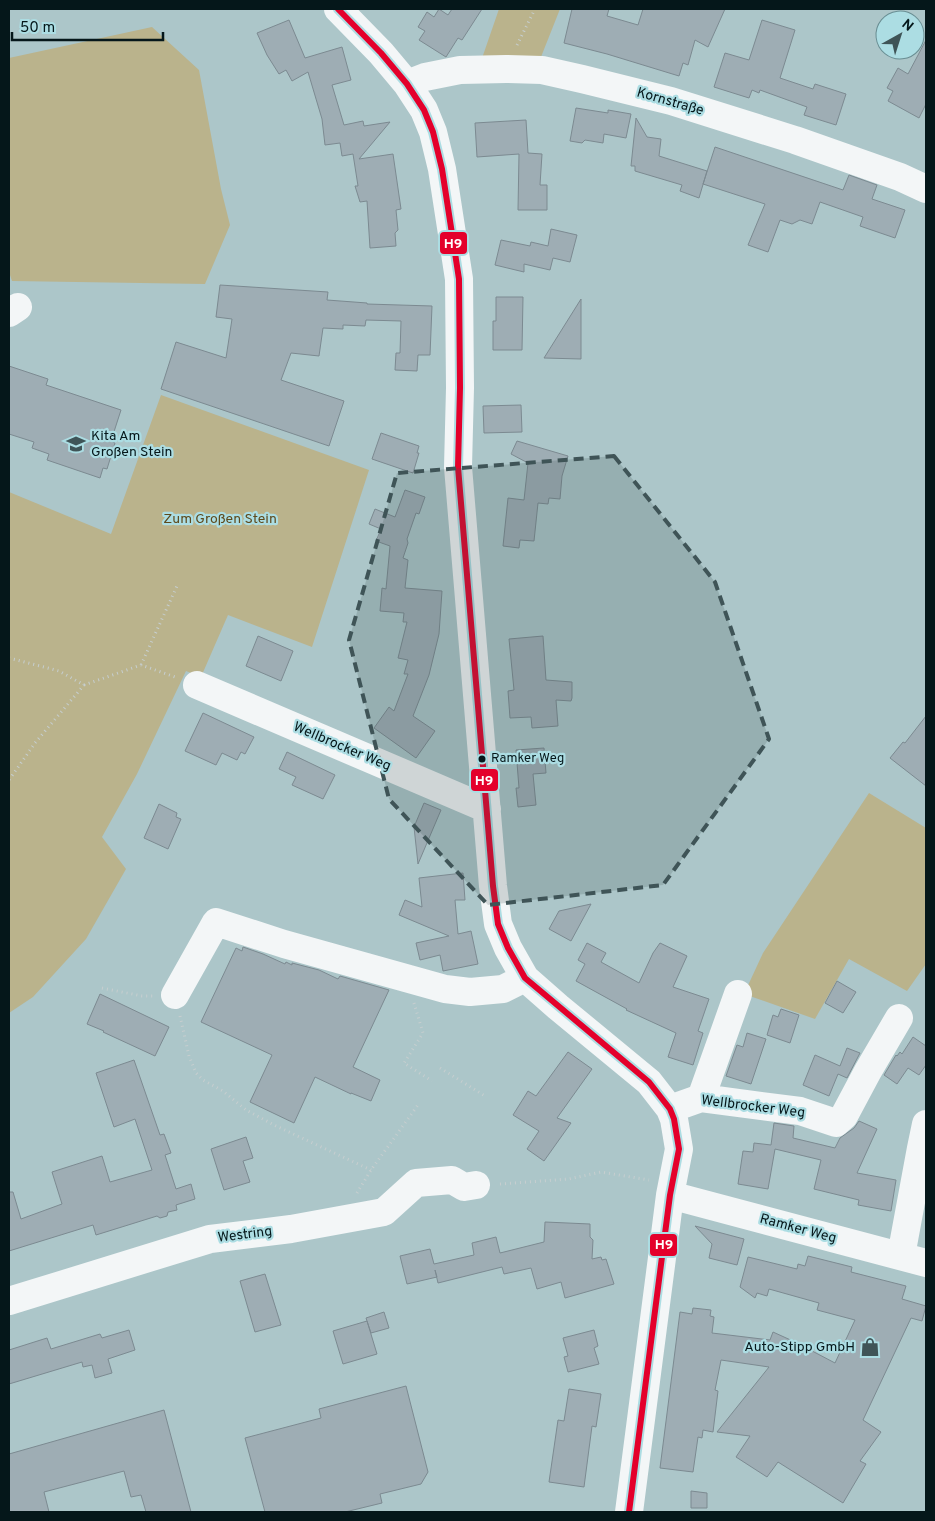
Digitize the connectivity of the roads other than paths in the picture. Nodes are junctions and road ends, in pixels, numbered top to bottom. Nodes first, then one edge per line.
1 (338, 9) edge
2 (407, 84) junction
3 (925, 189) edge
4 (196, 685) road end
5 (487, 809) junction
6 (525, 978) junction
7 (738, 994) dead end
8 (175, 995) road end
9 (899, 1018) dead end
10 (701, 1098) junction
11 (670, 1109) junction
12 (926, 1124) edge
13 (476, 1185) road end
14 (671, 1189) junction
15 (914, 1259) edge
16 (9, 1301) edge
17 (629, 1512) edge

1 - 2 street
2 - 3 street, Kornstraße
2 - 5 street
4 - 5 street, Wellbrocker Weg
5 - 6 street
6 - 8 street
6 - 11 street
7 - 10 street
9 - 10 street, Wellbrocker Weg
10 - 11 street, Wellbrocker Weg
11 - 14 street
12 - 15 street
13 - 16 street, Westring
14 - 15 street, Ramker Weg
14 - 17 street

